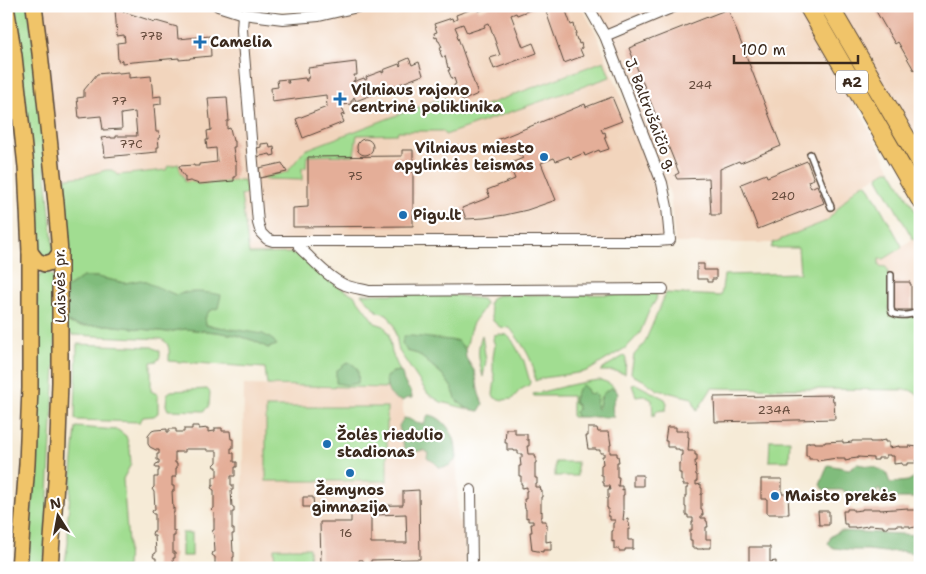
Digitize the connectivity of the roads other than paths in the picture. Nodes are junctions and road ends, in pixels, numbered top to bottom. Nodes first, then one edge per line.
1 (6, 6) edge
2 (34, 6) edge
3 (218, 6) edge
4 (362, 6) edge
5 (588, 6) edge
6 (676, 6) edge
7 (808, 6) edge
8 (829, 6) edge
9 (243, 14) junction
10 (605, 36) junction
11 (9, 41) edge
12 (918, 153) edge
13 (810, 154) dead end
14 (896, 158) junction
15 (920, 199) edge
16 (830, 207) dead end
17 (298, 241) junction
18 (30, 252) junction
19 (60, 253) junction
20 (891, 275) dead end
21 (30, 279) junction
22 (61, 280) junction
23 (663, 289) dead end
24 (920, 312) edge
25 (471, 490) dead end
26 (19, 568) edge
27 (50, 568) edge
28 (472, 568) edge

1 - 11 main road, Laisvės pr.
2 - 19 main road, Laisvės pr.
3 - 9 street
4 - 9 street
5 - 10 street, J. Baltrušaičio g.
6 - 10 street
7 - 14 highway, A2
8 - 12 highway, A2
9 - 17 street
10 - 17 street, J. Baltrušaičio g.
11 - 18 main road, Laisvės pr.
12 - 14 street
13 - 16 lane
14 - 15 highway, A2
17 - 23 street
18 - 19 main road
18 - 21 main road, Laisvės pr.
19 - 22 main road, Laisvės pr.
20 - 24 lane
21 - 22 main road
21 - 26 main road, Laisvės pr.
22 - 27 main road, Laisvės pr.
25 - 28 street

